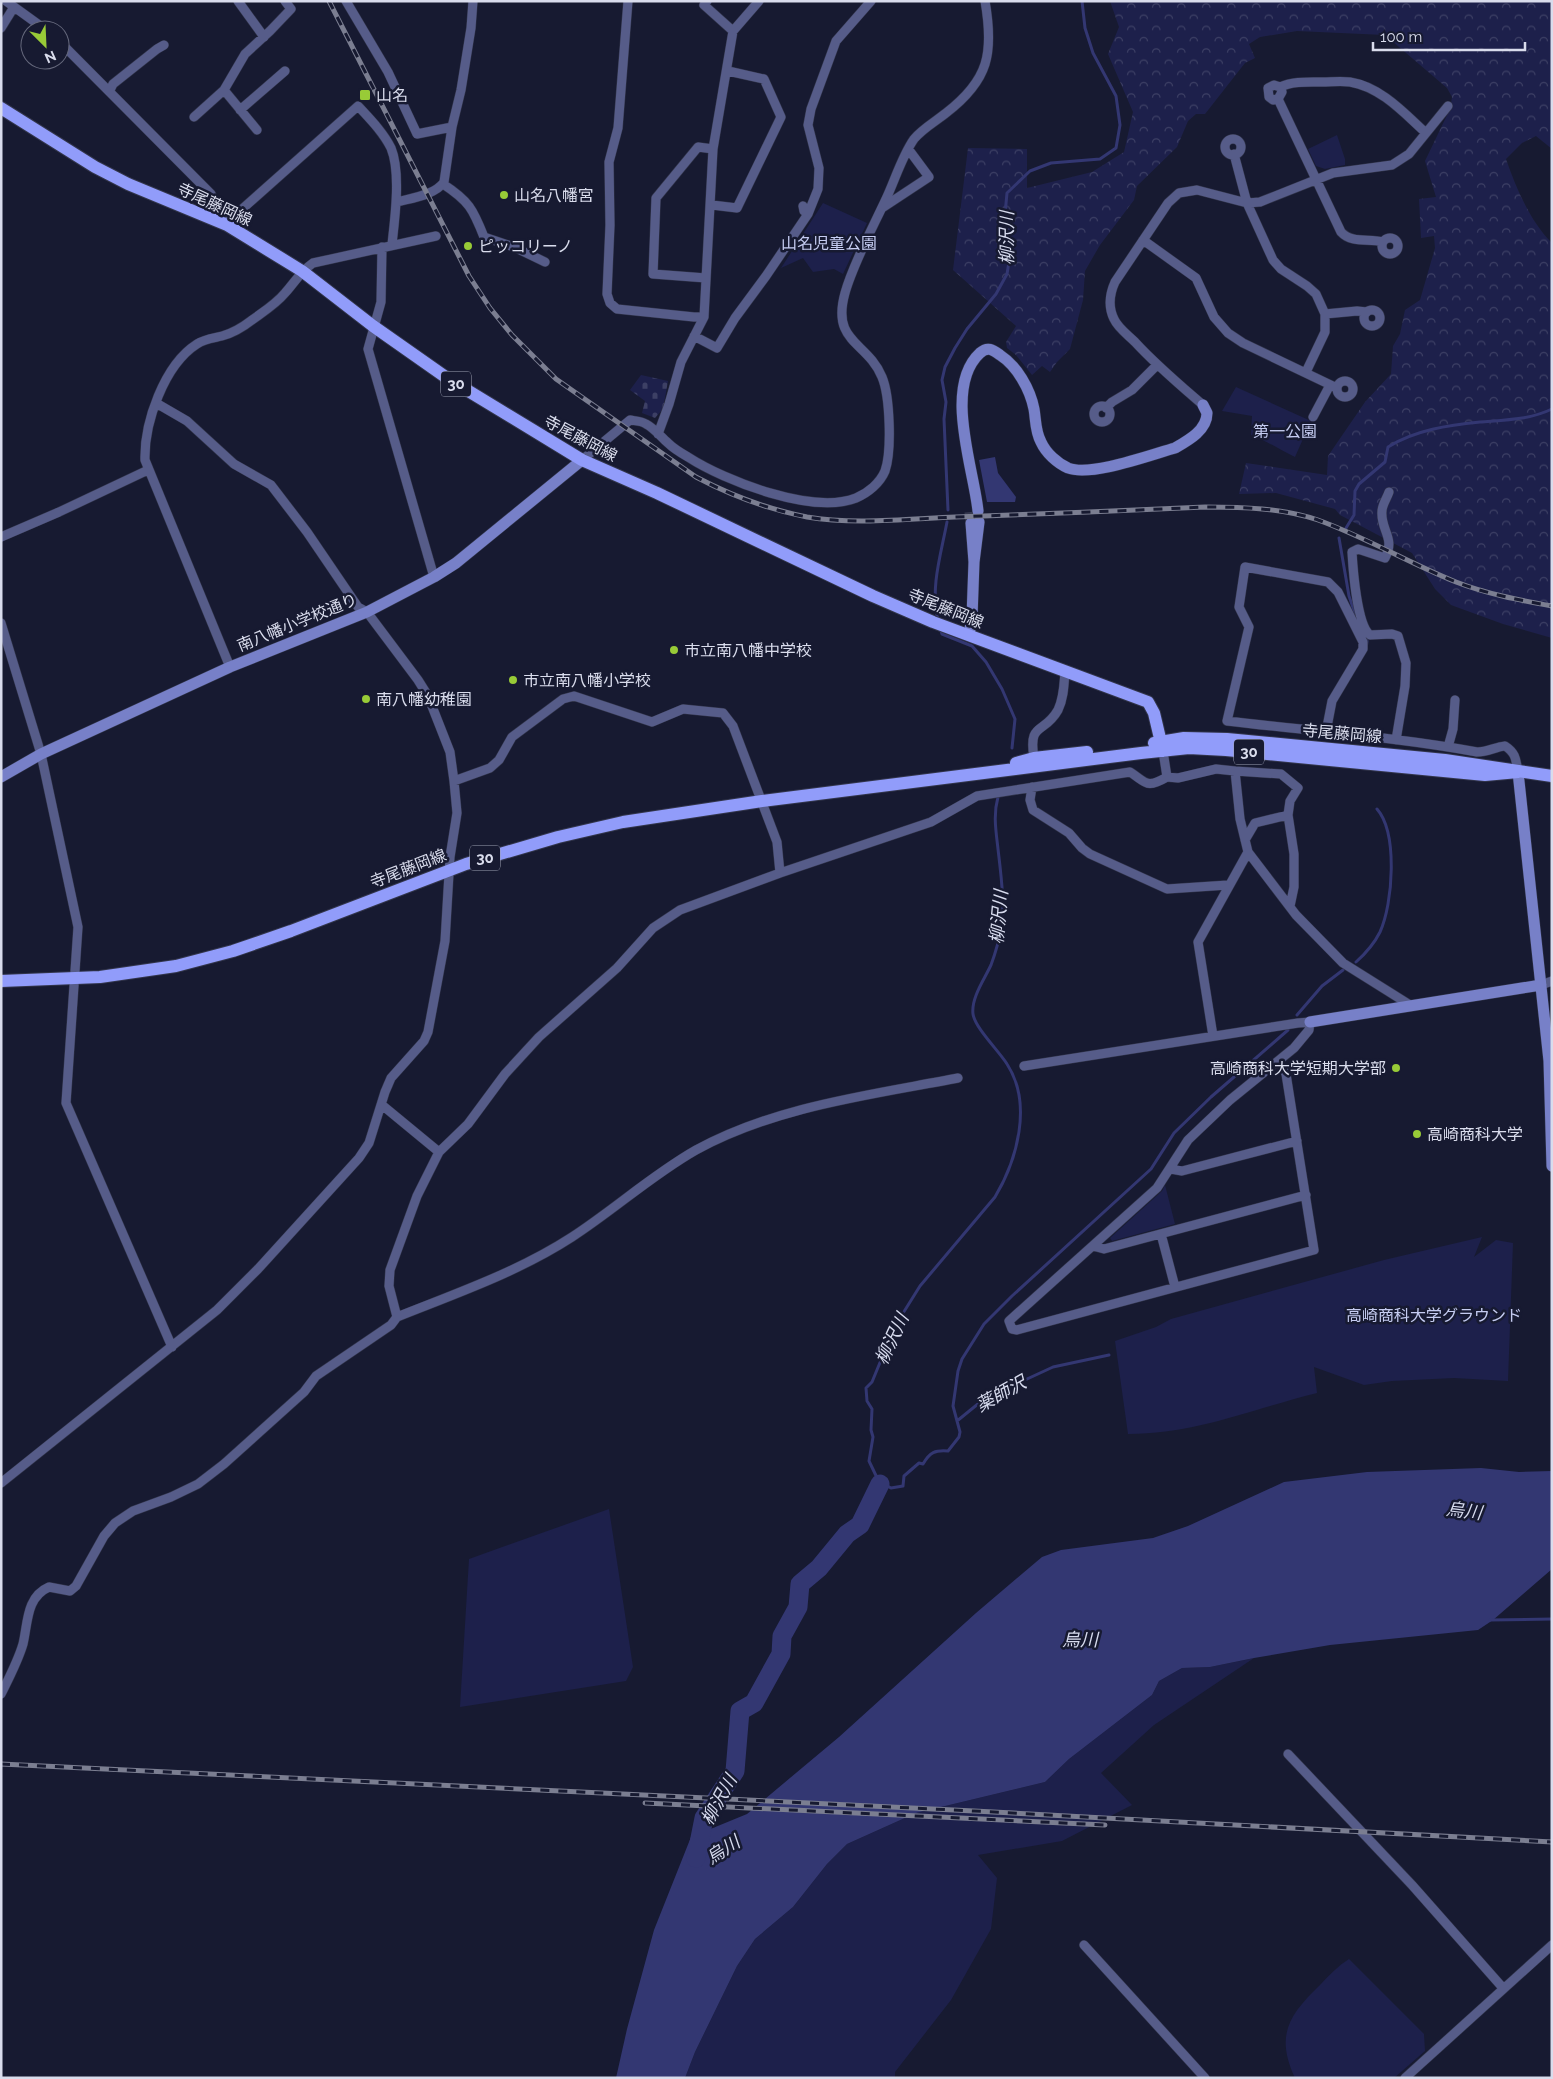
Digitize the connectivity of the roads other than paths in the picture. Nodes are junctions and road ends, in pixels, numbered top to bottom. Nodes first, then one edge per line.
1 (6, 1) edge
2 (238, 1) edge
3 (285, 1) edge
4 (346, 1) edge
5 (473, 1) edge
6 (628, 1) edge
7 (706, 1) edge
8 (759, 1) edge
9 (871, 1) edge
10 (985, 1) edge
11 (14, 7) junction
12 (32, 20) edge
13 (1, 28) edge
14 (733, 31) junction
15 (264, 37) junction
16 (164, 46) dead end
17 (70, 52) edge
18 (728, 70) junction
19 (285, 71) dead end
20 (1280, 87) junction
21 (110, 90) junction
22 (224, 90) junction
23 (1278, 99) junction
24 (1448, 106) dead end
25 (1, 108) edge
26 (240, 110) junction
27 (194, 117) dead end
28 (452, 127) junction
29 (257, 130) dead end
30 (1426, 133) junction
31 (713, 149) junction
32 (909, 150) junction
33 (1234, 154) dead end
34 (1317, 179) junction
35 (443, 184) junction
36 (397, 202) junction
37 (1247, 203) junction
38 (712, 205) junction
39 (882, 208) junction
40 (228, 225) junction
41 (436, 236) dead end
42 (1143, 240) junction
43 (1383, 242) dead end
44 (392, 244) junction
45 (382, 247) junction
46 (545, 262) dead end
47 (302, 271) junction
48 (706, 278) junction
49 (1367, 312) dead end
50 (1325, 314) junction
51 (704, 317) junction
52 (373, 326) junction
53 (694, 336) junction
54 (1157, 365) junction
55 (1306, 372) junction
56 (156, 403) junction
57 (1203, 405) joint
58 (1106, 408) dead end
59 (1313, 417) dead end
60 (658, 434) junction
61 (582, 460) junction
62 (148, 470) junction
63 (1389, 492) dead end
64 (1, 537) edge
65 (434, 577) junction
66 (367, 612) junction
67 (1, 623) edge
68 (1361, 629) junction
69 (968, 635) junction
70 (230, 667) junction
71 (1065, 671) junction
72 (1455, 700) dead end
73 (1326, 732) junction
74 (1396, 740) junction
75 (1163, 746) junction
76 (1448, 747) junction
77 (41, 754) junction
78 (1034, 758) junction
79 (1235, 771) junction
80 (1518, 772) junction
81 (980, 773) junction
82 (1552, 776) edge
83 (1, 777) edge
84 (1167, 777) junction
85 (454, 781) junction
86 (1032, 787) junction
87 (762, 801) junction
88 (1288, 815) junction
89 (1245, 840) junction
90 (1248, 852) junction
91 (449, 870) junction
92 (780, 873) junction
93 (1228, 885) junction
94 (1290, 906) junction
95 (75, 978) junction
96 (1, 981) edge
97 (1546, 983) edge
98 (1410, 1005) junction
99 (1310, 1022) junction
100 (1213, 1036) junction
101 (1278, 1062) junction
102 (1024, 1066) dead end
103 (958, 1078) dead end
104 (382, 1105) junction
105 (1297, 1141) junction
106 (439, 1152) junction
107 (1552, 1166) edge
108 (1171, 1169) junction
109 (1306, 1195) junction
110 (1161, 1234) junction
111 (1093, 1246) junction
112 (1174, 1287) junction
113 (397, 1317) junction
114 (172, 1347) junction
115 (1, 1483) edge
116 (1, 1694) edge
117 (1288, 1754) dead end
118 (1084, 1945) dead end
119 (1552, 1946) edge
120 (1503, 1988) junction
121 (1205, 2078) edge
122 (1405, 2078) edge

1 - 11 street
2 - 15 street
3 - 15 street
4 - 28 street
5 - 28 street
6 - 51 street
7 - 14 street
8 - 14 street
9 - 53 street
10 - 32 street
11 - 12 street
11 - 13 street
14 - 18 street
15 - 22 street
16 - 21 street
17 - 21 street
18 - 31 street
18 - 38 street
19 - 26 street
20 - 23 street
20 - 23 street
20 - 30 street
21 - 40 street
22 - 26 street
22 - 27 street
23 - 34 street
24 - 30 street
25 - 40 main road, 寺尾藤岡線 / 30
26 - 29 street
28 - 35 street
30 - 34 street
31 - 38 street
31 - 48 street
32 - 39 street
32 - 39 street
33 - 37 street
34 - 37 street
34 - 43 street
35 - 36 street
35 - 46 street
36 - 40 street
36 - 44 street
37 - 42 street
37 - 50 street
38 - 48 street
39 - 60 street
40 - 47 main road, 寺尾藤岡線 / 30
41 - 44 street
42 - 54 street
42 - 55 street
44 - 45 street
45 - 47 street
45 - 52 street
47 - 52 main road, 寺尾藤岡線 / 30
47 - 56 street
48 - 51 street
49 - 50 street
50 - 55 street
51 - 53 street
52 - 61 main road, 寺尾藤岡線 / 30
52 - 65 street
53 - 60 street
54 - 57 street
54 - 58 street
55 - 59 street
56 - 62 street
56 - 66 street
57 - 69 street
60 - 61 street
61 - 65 street, 南八幡小学校通り
61 - 69 main road, 寺尾藤岡線 / 30
62 - 64 street
62 - 70 street
63 - 68 street
65 - 66 street, 南八幡小学校通り
66 - 70 street, 南八幡小学校通り
66 - 85 street
67 - 77 street
68 - 73 street
68 - 73 street
68 - 74 street
69 - 71 main road, 寺尾藤岡線 / 30
70 - 77 street, 南八幡小学校通り
71 - 75 main road, 寺尾藤岡線 / 30
71 - 78 street
72 - 76 street
73 - 74 street
74 - 76 street
75 - 78 main road, 寺尾藤岡線 / 30
75 - 80 main road, 寺尾藤岡線 / 30
75 - 81 main road, 寺尾藤岡線 / 30
75 - 84 street
76 - 80 street
77 - 83 street, 南八幡小学校通り
77 - 95 street
78 - 81 main road, 寺尾藤岡線 / 30
79 - 84 street
79 - 88 street
79 - 89 street
80 - 82 main road, 寺尾藤岡線 / 30
80 - 97 street
81 - 87 main road, 寺尾藤岡線 / 30
84 - 86 street
85 - 87 street
85 - 91 street
86 - 92 street
86 - 93 street
87 - 91 main road, 寺尾藤岡線 / 30
87 - 92 street
88 - 89 street
88 - 94 street
89 - 90 street
90 - 93 street
90 - 94 street
91 - 95 main road, 寺尾藤岡線 / 30
91 - 104 street
92 - 106 street
93 - 100 street
94 - 98 street
95 - 96 main road, 寺尾藤岡線 / 30
95 - 114 street
97 - 98 street
97 - 107 street
98 - 99 street
99 - 100 street
99 - 101 street
100 - 102 street
101 - 105 street
101 - 108 street
103 - 113 street
104 - 106 street
104 - 114 street
105 - 108 street
105 - 109 street
106 - 113 street
108 - 111 street
109 - 110 street
109 - 112 street
110 - 111 street
110 - 112 street
111 - 112 street
113 - 116 street
114 - 115 street
117 - 120 street
118 - 121 street
119 - 120 street
120 - 122 street

